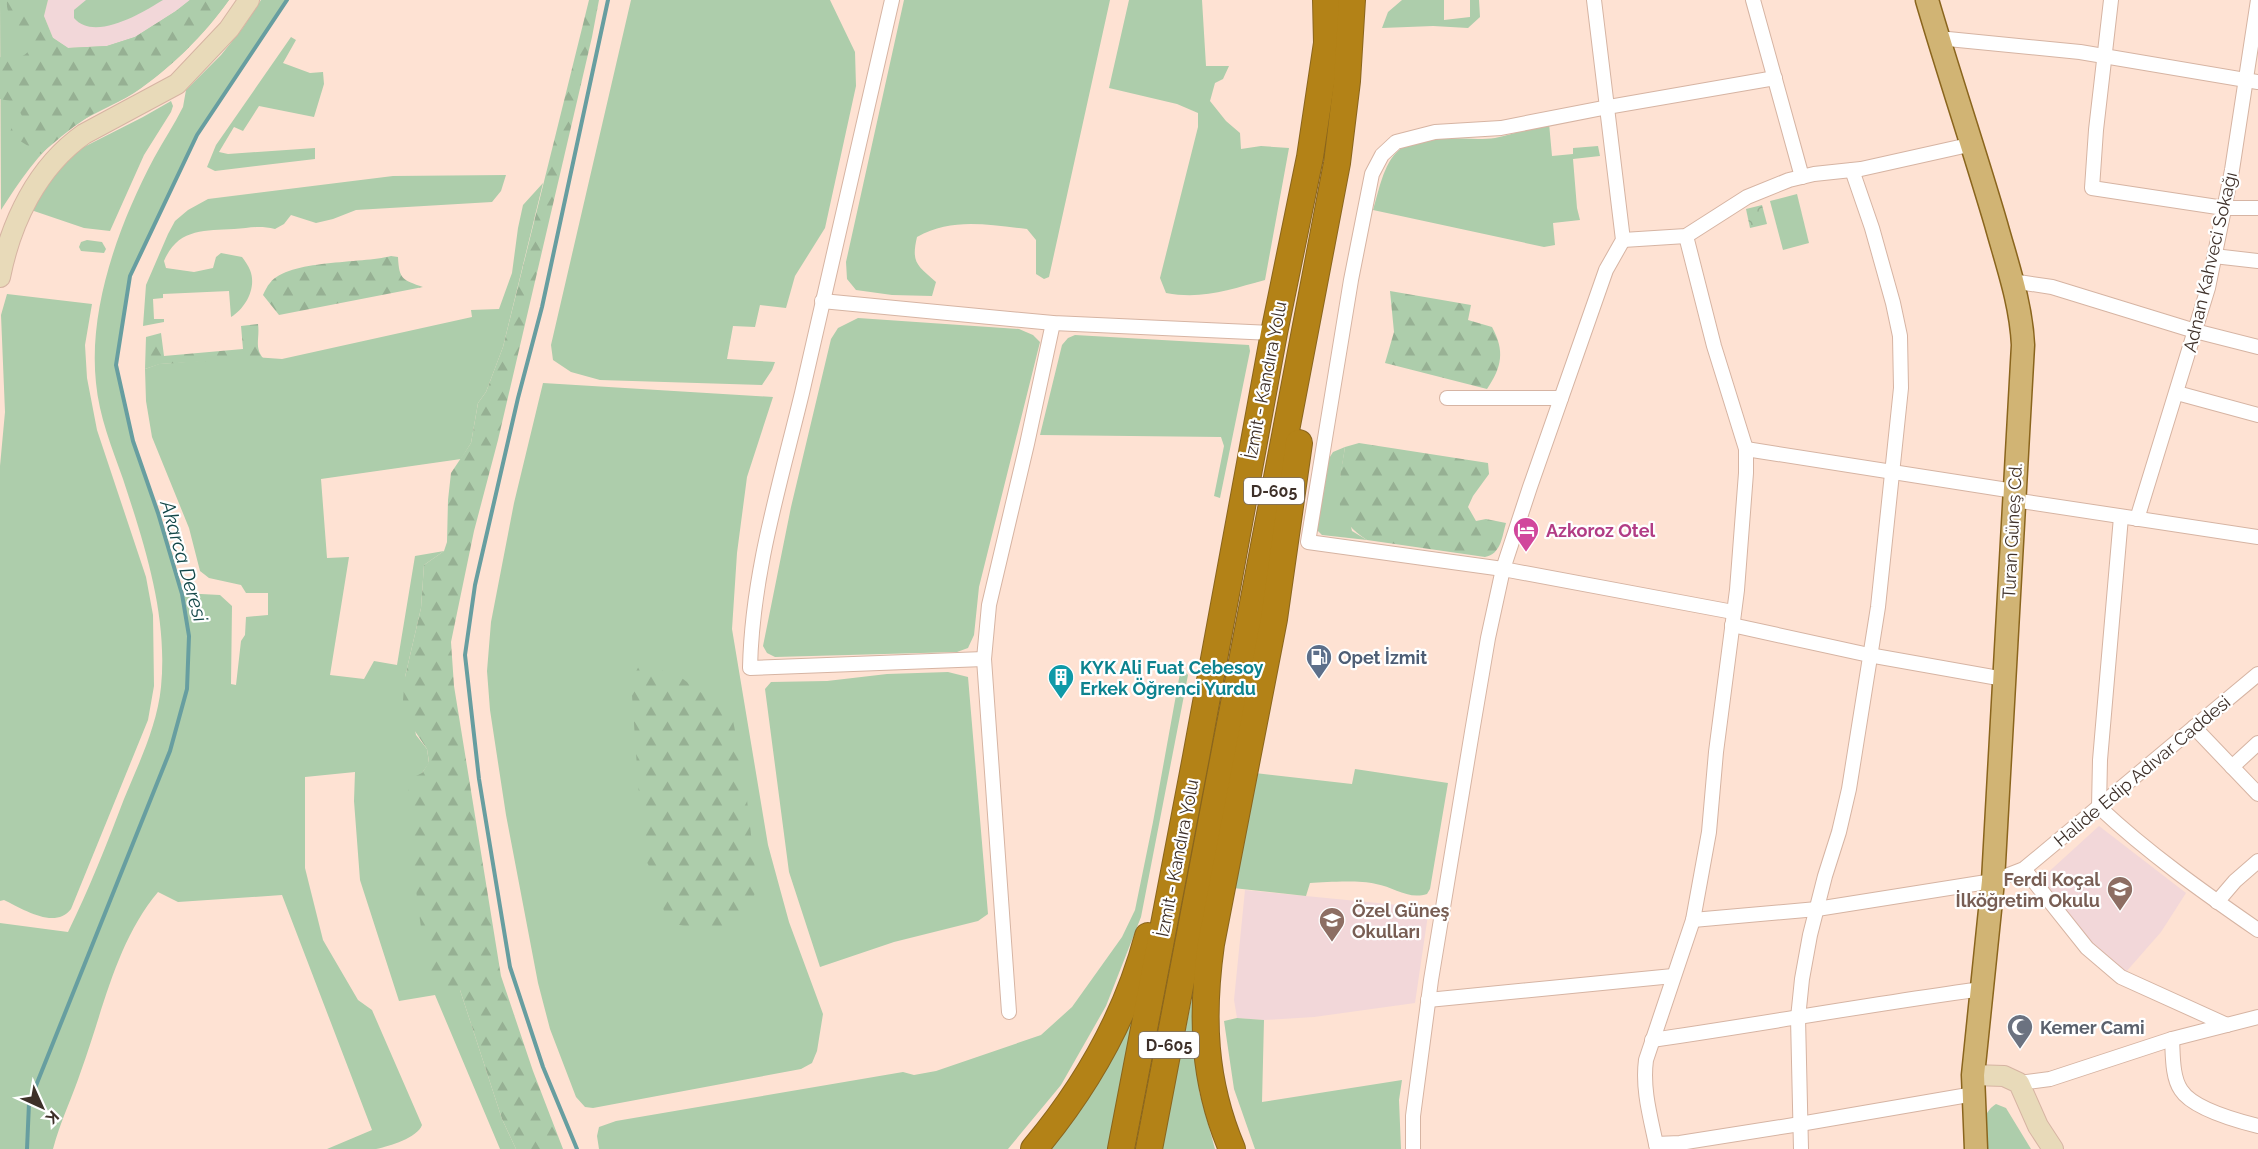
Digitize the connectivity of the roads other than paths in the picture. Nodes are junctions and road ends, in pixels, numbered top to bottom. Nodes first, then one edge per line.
1 (240, 0) edge
2 (249, 0) edge
3 (892, 0) edge
4 (1326, 0) edge
5 (1352, 0) edge
6 (1594, 0) edge
7 (1753, 0) edge
8 (1927, 0) edge
9 (2111, 0) edge
10 (2258, 0) edge
11 (1938, 38) junction
12 (2105, 56) junction
13 (1775, 78) junction
14 (2252, 81) edge
15 (1608, 107) junction
16 (1973, 144) junction
17 (1852, 170) junction
18 (1802, 177) junction
19 (1329, 205) junction
20 (2224, 208) junction
21 (2258, 208) edge
22 (0, 236) edge
23 (1686, 236) junction
24 (1623, 240) junction
25 (2214, 256) junction
26 (2258, 261) edge
27 (0, 278) edge
28 (2012, 281) junction
29 (822, 301) junction
30 (1053, 323) junction
31 (2195, 331) junction
32 (1274, 333) junction
33 (2258, 346) edge
34 (2177, 393) junction
35 (1447, 398) dead end
36 (1561, 398) junction
37 (2258, 415) edge
38 (1746, 448) junction
39 (1891, 471) junction
40 (2014, 496) junction
41 (2121, 517) junction
42 (2138, 519) junction
43 (2256, 534) edge
44 (1503, 569) junction
45 (1732, 619) junction
46 (1869, 655) junction
47 (984, 659) junction
48 (2258, 674) edge
49 (2004, 679) junction
50 (2194, 727) junction
51 (2258, 743) edge
52 (1196, 757) junction
53 (2232, 767) junction
54 (2258, 794) edge
55 (2099, 807) junction
56 (2258, 861) edge
57 (2024, 869) junction
58 (1993, 881) junction
59 (2217, 902) junction
60 (1817, 909) junction
61 (1693, 920) junction
62 (2258, 930) edge
63 (1673, 976) junction
64 (1982, 989) junction
65 (1428, 1000) junction
66 (1009, 1012) dead end
67 (2258, 1017) edge
68 (1798, 1018) junction
69 (2227, 1025) junction
70 (2172, 1039) junction
71 (1652, 1040) junction
72 (2019, 1083) junction
73 (1973, 1084) junction
74 (1800, 1124) junction
75 (2258, 1126) edge
76 (1657, 1147) edge
77 (1034, 1149) edge
78 (1121, 1149) edge
79 (1149, 1149) edge
80 (1232, 1149) edge
81 (1413, 1149) edge
82 (1801, 1149) edge
83 (1976, 1149) edge
84 (2053, 1149) edge

1 - 22 main road
2 - 27 main road
3 - 29 street
4 - 32 highway, İzmit - Kandıra Yolu / D-605
5 - 19 highway, İzmit - Kandıra Yolu / D-605
6 - 15 street
7 - 13 street
8 - 11 main road, Turan Güneş Cd.
9 - 12 street
10 - 14 street, Adnan Kahveci Sokağı
11 - 12 street
11 - 16 main road, Turan Güneş Cd.
12 - 14 street
12 - 20 street
13 - 15 street
13 - 18 street
14 - 20 street, Adnan Kahveci Sokağı
15 - 24 street
15 - 44 street
16 - 17 street
16 - 28 main road, Turan Güneş Cd.
17 - 18 street
17 - 39 street
18 - 23 street
19 - 79 highway, İzmit - Kandıra Yolu / D-605
19 - 80 highway
20 - 21 street
20 - 25 street, Adnan Kahveci Sokağı
23 - 24 street
23 - 38 street
24 - 36 street
25 - 26 street
25 - 31 street, Adnan Kahveci Sokağı
28 - 31 street
28 - 40 main road, Turan Güneş Cd.
29 - 30 street
29 - 47 street
30 - 32 street
30 - 47 street
31 - 33 street
31 - 34 street, Adnan Kahveci Sokağı
32 - 52 highway, İzmit - Kandıra Yolu / D-605
34 - 37 street
34 - 42 street, Adnan Kahveci Sokağı
35 - 36 street
36 - 44 street
38 - 39 street
38 - 45 street
39 - 40 street
39 - 46 street
40 - 41 street
40 - 49 main road, Turan Güneş Cd.
41 - 42 street
41 - 55 street
42 - 43 street
44 - 45 street
44 - 65 street
45 - 46 street
45 - 61 street
46 - 49 street
46 - 60 street
47 - 66 street
48 - 50 street, Halide Edip Adıvar Caddesi
49 - 58 main road, Turan Güneş Cd.
50 - 53 street
50 - 55 street, Halide Edip Adıvar Caddesi
51 - 53 street
52 - 77 highway
52 - 78 highway, İzmit - Kandıra Yolu / D-605
53 - 54 street
55 - 57 street, Halide Edip Adıvar Caddesi
55 - 59 street
56 - 59 street
57 - 58 street, Halide Edip Adıvar Caddesi
57 - 69 street
58 - 60 street, Halide Edip Adıvar Caddesi
58 - 64 main road, Turan Güneş Cd.
59 - 62 street
60 - 61 street, Halide Edip Adıvar Caddesi
60 - 68 street
61 - 63 street
63 - 65 street
63 - 71 street
64 - 68 street
64 - 73 main road, Turan Güneş Cd.
65 - 81 street
67 - 69 street
68 - 71 street
68 - 74 street
69 - 70 street
70 - 72 street
70 - 75 street
71 - 76 street
72 - 73 main road
72 - 84 main road
73 - 74 street
73 - 83 main road, Turan Güneş Cd.
74 - 76 street
74 - 82 street

